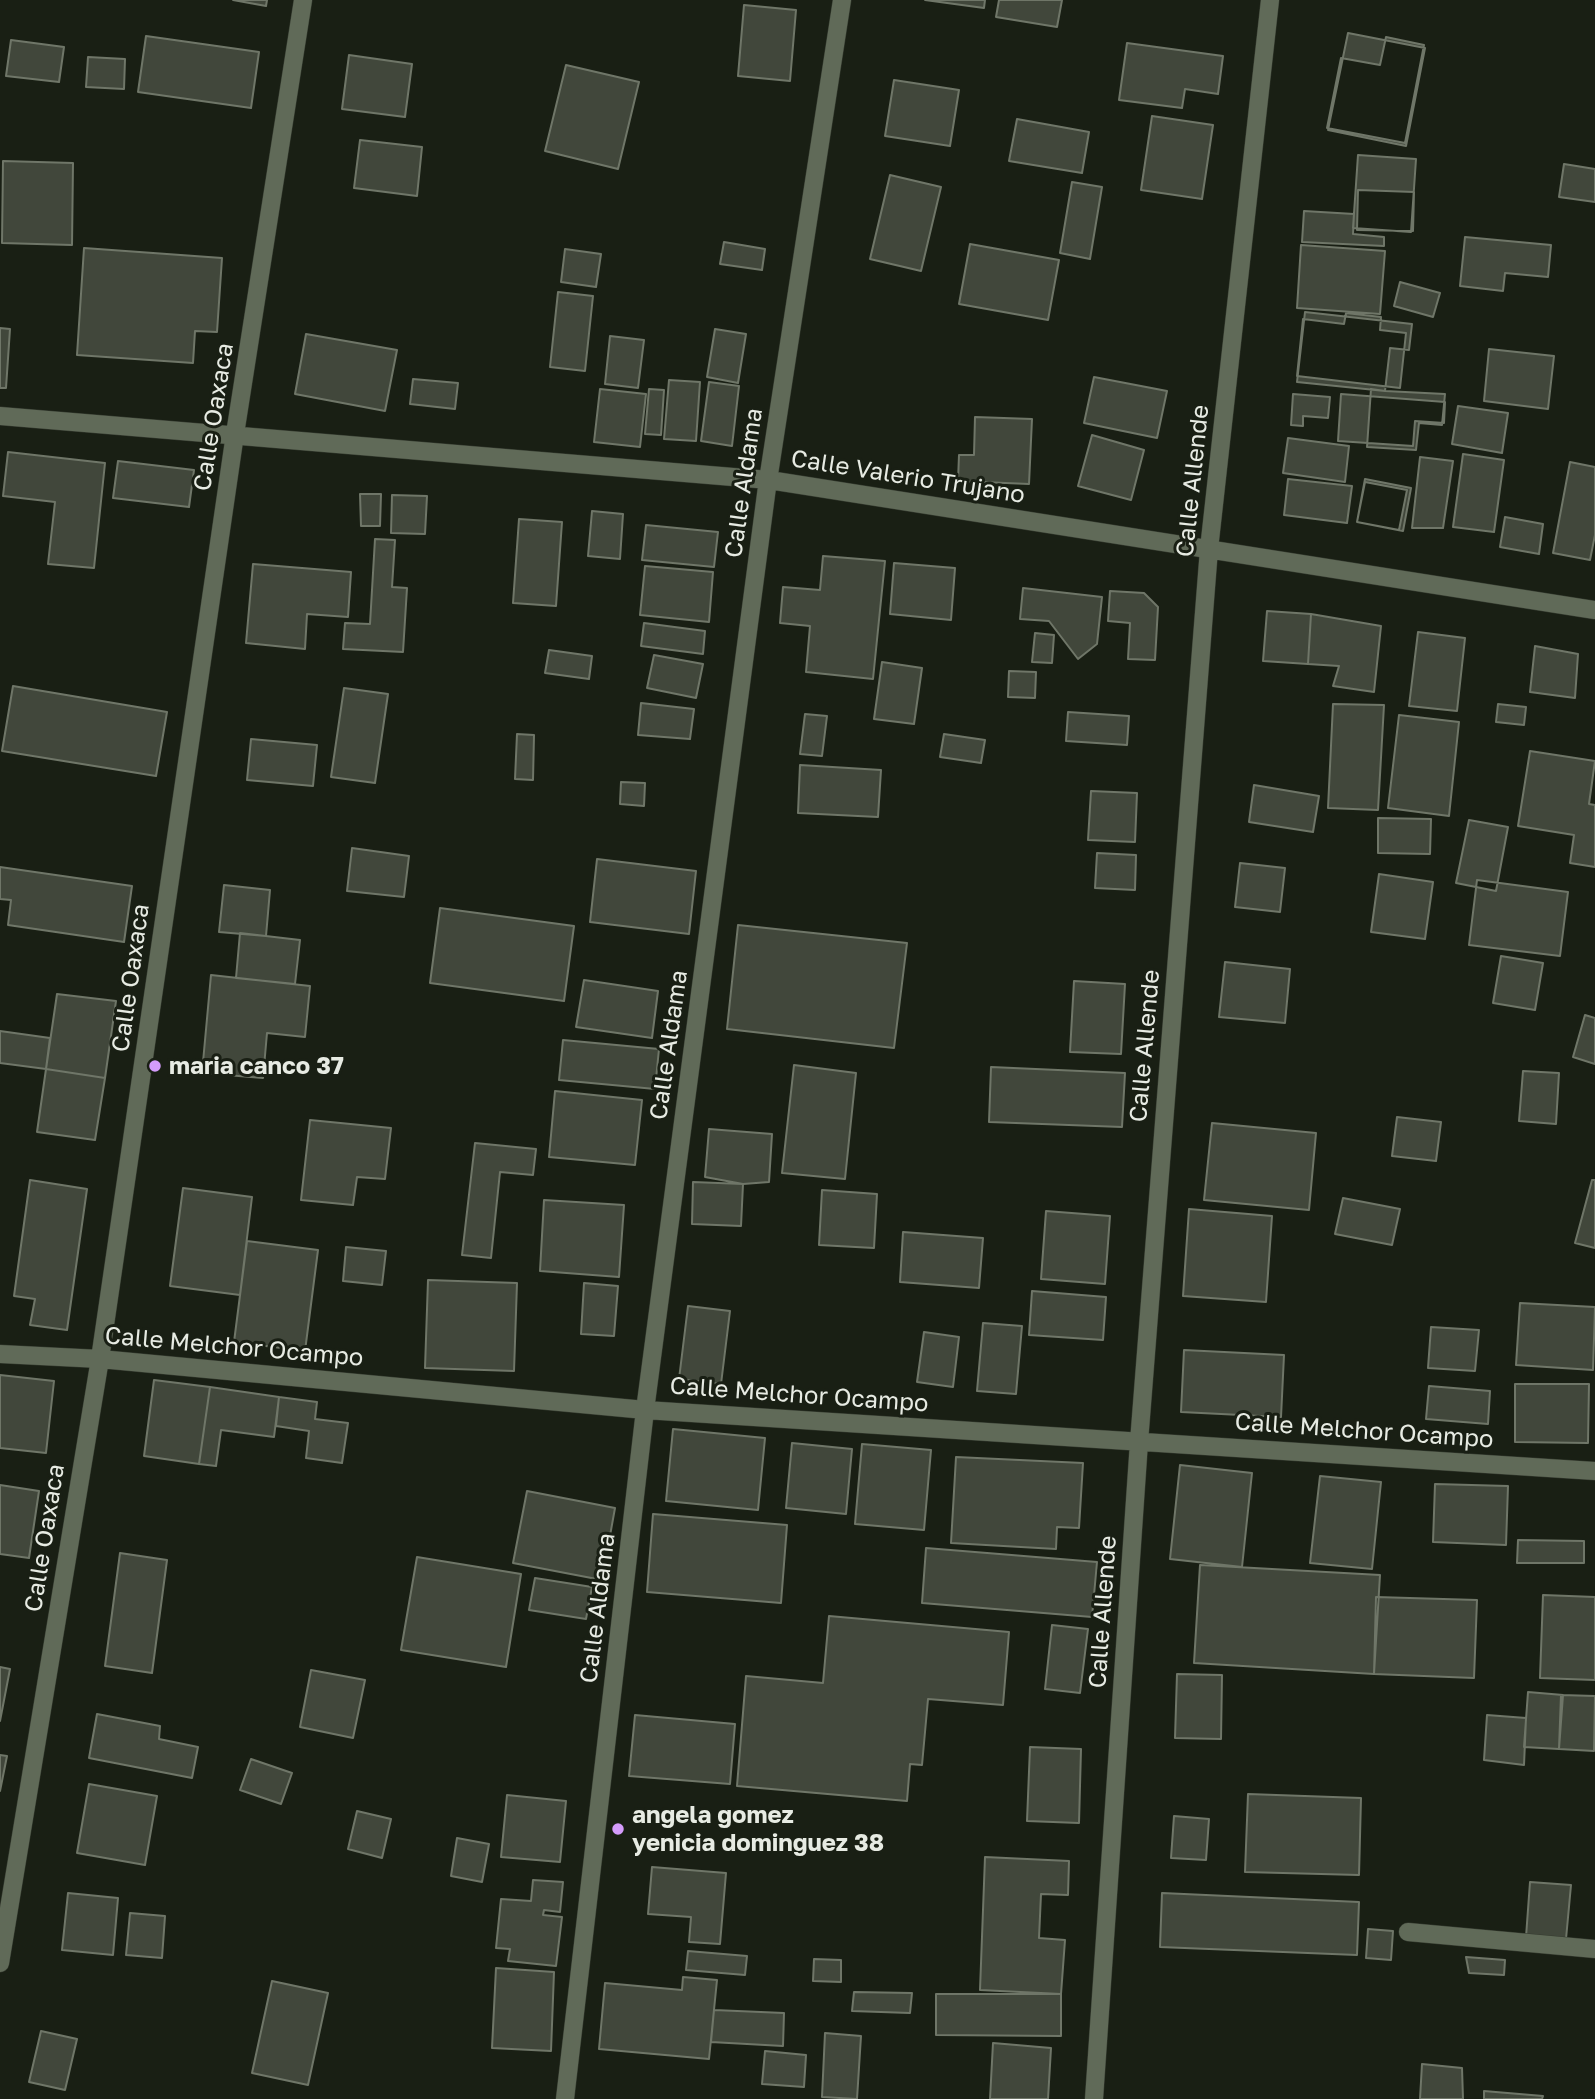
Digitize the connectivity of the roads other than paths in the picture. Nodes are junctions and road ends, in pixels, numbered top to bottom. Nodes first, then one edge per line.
1 (303, 0) edge
2 (842, 0) edge
3 (1270, 0) edge
4 (0, 416) edge
5 (235, 434) junction
6 (769, 480) junction
7 (1209, 549) junction
8 (1595, 610) edge
9 (0, 1354) edge
10 (100, 1359) junction
11 (645, 1410) junction
12 (1139, 1442) junction
13 (1595, 1471) edge
14 (1408, 1932) dead end
15 (1595, 1949) edge
16 (0, 1963) edge
17 (565, 2099) edge
18 (1094, 2099) edge

1 - 5 street, Calle Oaxaca
2 - 6 street, Calle Aldama
3 - 7 street, Calle Allende
4 - 5 street, Calle Valerio Trujano
5 - 6 street, Calle Valerio Trujano
5 - 10 street, Calle Oaxaca
6 - 7 street, Calle Valerio Trujano
6 - 11 street, Calle Aldama
7 - 8 street, Calle Valerio Trujano
7 - 12 street, Calle Allende
9 - 10 street, Calle Melchor Ocampo
10 - 11 street, Calle Melchor Ocampo
10 - 16 street, Calle Oaxaca
11 - 12 street, Calle Melchor Ocampo
11 - 17 street, Calle Aldama
12 - 13 street, Calle Melchor Ocampo
12 - 18 street, Calle Allende
14 - 15 street

